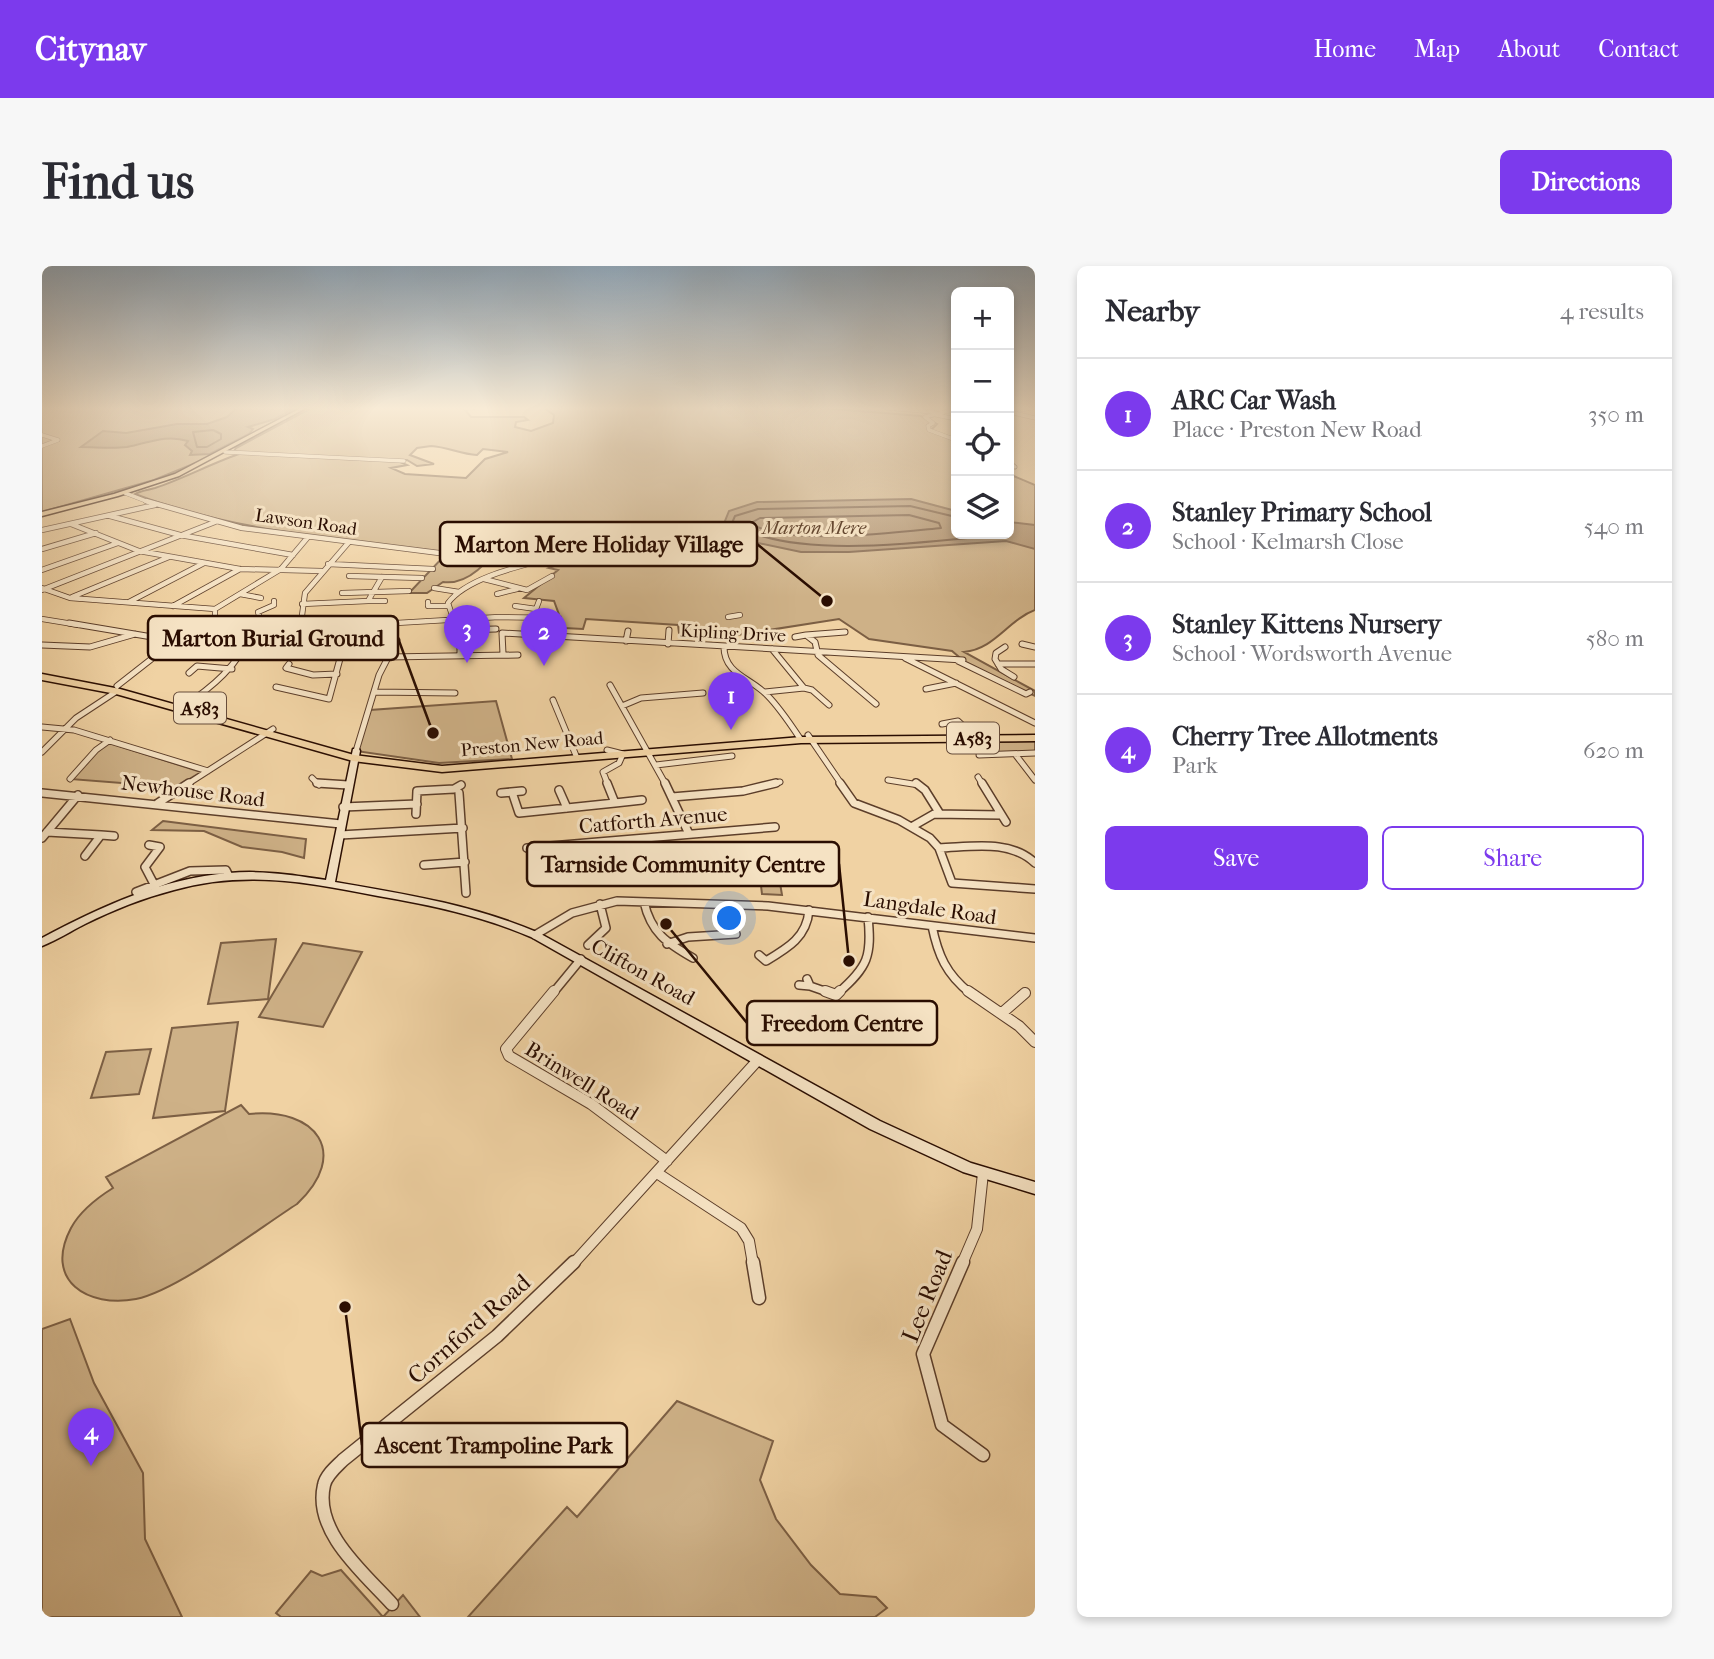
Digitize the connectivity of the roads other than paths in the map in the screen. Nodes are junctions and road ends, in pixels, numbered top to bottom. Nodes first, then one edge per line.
1 (185, 471) edge
2 (125, 493) junction
3 (155, 505) junction
4 (42, 514) edge
5 (110, 516) junction
6 (215, 522) junction
7 (71, 524) junction
8 (42, 530) edge
9 (96, 533) junction
10 (515, 533) dead end
11 (180, 535) junction
12 (309, 537) junction
13 (509, 538) dead end
14 (118, 542) junction
15 (349, 542) junction
16 (508, 545) junction
17 (548, 546) junction
18 (42, 549) edge
19 (139, 551) junction
20 (447, 554) dead end
21 (293, 555) junction
22 (503, 555) dead end
23 (169, 556) junction
24 (204, 563) junction
25 (328, 564) junction
26 (240, 569) junction
27 (281, 569) junction
28 (433, 569) dead end
29 (42, 570) edge
30 (322, 571) junction
31 (349, 576) dead end
32 (552, 576) dead end
33 (382, 577) junction
34 (422, 578) dead end
35 (484, 579) junction
36 (434, 588) dead end
37 (43, 589) edge
38 (517, 589) junction
39 (409, 591) dead end
40 (458, 592) junction
41 (342, 593) dead end
42 (370, 593) junction
43 (240, 594) junction
44 (497, 594) dead end
45 (70, 598) junction
46 (261, 598) dead end
47 (274, 601) dead end
48 (368, 601) junction
49 (385, 601) dead end
50 (539, 601) dead end
51 (428, 602) dead end
52 (128, 603) junction
53 (302, 604) junction
54 (173, 606) junction
55 (449, 606) junction
56 (515, 606) dead end
57 (526, 608) junction
58 (215, 610) junction
59 (740, 615) dead end
60 (728, 617) dead end
61 (523, 618) junction
62 (559, 618) dead end
63 (42, 619) edge
64 (328, 621) junction
65 (456, 621) junction
66 (243, 622) dead end
67 (262, 623) junction
68 (301, 623) junction
69 (379, 624) junction
70 (496, 629) dead end
71 (253, 630) junction
72 (460, 630) junction
73 (668, 630) dead end
74 (628, 631) dead end
75 (845, 632) dead end
76 (135, 634) junction
77 (215, 635) junction
78 (806, 635) junction
79 (544, 636) junction
80 (796, 636) dead end
81 (177, 639) junction
82 (626, 641) junction
83 (668, 644) junction
84 (1022, 644) dead end
85 (42, 645) edge
86 (724, 647) junction
87 (1005, 647) dead end
88 (1035, 647) edge
89 (246, 648) junction
90 (547, 648) dead end
91 (772, 649) junction
92 (818, 652) junction
93 (324, 654) junction
94 (503, 654) junction
95 (341, 655) junction
96 (518, 655) dead end
97 (460, 656) junction
98 (903, 656) junction
99 (388, 657) junction
100 (956, 659) junction
101 (964, 660) dead end
102 (289, 664) dead end
103 (998, 664) junction
104 (1035, 664) edge
105 (233, 669) junction
106 (189, 673) dead end
107 (337, 674) junction
108 (42, 675) edge
109 (1014, 677) dead end
110 (956, 683) junction
111 (610, 685) dead end
112 (276, 687) dead end
113 (117, 688) junction
114 (804, 688) junction
115 (926, 689) dead end
116 (375, 692) junction
117 (765, 692) junction
118 (1030, 692) dead end
119 (704, 693) dead end
120 (553, 700) dead end
121 (453, 701) dead end
122 (876, 704) dead end
123 (829, 705) dead end
124 (184, 706) junction
125 (622, 706) junction
126 (1035, 723) edge
127 (942, 724) dead end
128 (42, 727) edge
129 (64, 728) junction
130 (270, 731) junction
131 (972, 734) junction
132 (1035, 735) edge
133 (805, 738) junction
134 (110, 740) junction
135 (647, 749) junction
136 (42, 752) edge
137 (617, 753) junction
138 (1035, 753) edge
139 (1015, 754) junction
140 (727, 755) dead end
141 (979, 755) dead end
142 (575, 756) junction
143 (354, 758) junction
144 (522, 761) junction
145 (656, 765) junction
146 (457, 769) junction
147 (208, 771) junction
148 (312, 778) dead end
149 (978, 778) dead end
150 (70, 779) dead end
151 (888, 780) dead end
152 (1035, 780) edge
153 (780, 782) dead end
154 (348, 785) junction
155 (559, 790) dead end
156 (522, 791) dead end
157 (460, 792) junction
158 (512, 792) junction
159 (42, 793) edge
160 (501, 793) dead end
161 (78, 795) junction
162 (672, 797) junction
163 (450, 798) dead end
164 (642, 800) dead end
165 (615, 803) junction
166 (157, 804) junction
167 (417, 804) junction
168 (343, 807) junction
169 (567, 808) junction
170 (416, 814) dead end
171 (940, 814) junction
172 (1001, 815) junction
173 (1006, 822) dead end
174 (341, 824) junction
175 (913, 826) junction
176 (775, 827) dead end
177 (463, 828) junction
178 (689, 834) junction
179 (44, 835) edge
180 (101, 835) junction
181 (340, 835) junction
182 (114, 836) dead end
183 (149, 845) dead end
184 (531, 846) dead end
185 (939, 848) junction
186 (85, 856) dead end
187 (464, 862) junction
188 (1035, 862) edge
189 (424, 865) dead end
190 (335, 869) junction
191 (301, 880) junction
192 (330, 884) junction
193 (156, 888) junction
194 (351, 888) junction
195 (1035, 889) edge
196 (136, 892) dead end
197 (466, 893) dead end
198 (644, 902) junction
199 (600, 904) junction
200 (809, 910) junction
201 (868, 917) junction
202 (932, 926) junction
203 (736, 934) dead end
204 (535, 935) junction
205 (44, 937) edge
206 (1035, 938) edge
207 (667, 944) junction
208 (588, 945) dead end
209 (759, 955) dead end
210 (692, 958) dead end
211 (581, 960) junction
212 (799, 985) dead end
213 (1025, 993) dead end
214 (1002, 1013) junction
215 (1035, 1042) edge
216 (758, 1060) junction
217 (667, 1161) junction
218 (657, 1173) junction
219 (983, 1173) junction
220 (1035, 1188) edge
221 (759, 1298) dead end
222 (983, 1455) dead end
223 (392, 1604) dead end

1 - 2 main road
2 - 3 street, Lawson Road
2 - 4 main road
3 - 5 street
3 - 6 street, Lawson Road
5 - 7 street
5 - 11 street
6 - 11 street
6 - 12 street, Lawson Road
7 - 8 street
7 - 9 street
9 - 14 street
9 - 18 street
10 - 17 street
11 - 19 street
11 - 21 street
12 - 15 street, Lawson Road
12 - 21 street
13 - 16 street
14 - 19 street
14 - 29 street
15 - 20 street, Lawson Road
15 - 25 street
16 - 17 street
16 - 22 street
17 - 35 street
19 - 23 street
19 - 37 street
21 - 27 street
23 - 24 street
23 - 45 street
24 - 26 street
24 - 52 street
25 - 28 street
25 - 30 street
26 - 27 street
26 - 54 street
27 - 30 street
27 - 43 street
30 - 53 street
31 - 33 street
32 - 38 street
33 - 34 street
33 - 42 street
35 - 38 street
35 - 40 street
36 - 40 street
37 - 45 street
38 - 44 street
39 - 42 street
40 - 55 street
41 - 42 street
42 - 48 street
43 - 46 street
43 - 58 street
45 - 52 street
47 - 67 street
48 - 49 street
48 - 53 street
50 - 57 street
51 - 55 street
52 - 54 street
53 - 68 street
54 - 58 street
55 - 65 street
56 - 57 street
57 - 61 street
58 - 77 street
59 - 60 street
61 - 62 street
61 - 65 street
63 - 76 street
64 - 68 street
64 - 69 street
64 - 93 street
65 - 69 street
65 - 72 street
66 - 67 street
67 - 68 street
67 - 71 street
69 - 99 street
70 - 72 street
71 - 77 street
71 - 89 street
72 - 97 street
73 - 83 street
74 - 82 street
75 - 78 street
76 - 81 street
76 - 85 street
77 - 81 street
78 - 80 street
78 - 92 street
79 - 82 street, Kipling Drive
79 - 90 street
79 - 94 street, Kipling Drive
81 - 113 street
82 - 83 street, Kipling Drive
83 - 86 street, Kipling Drive
84 - 88 street
86 - 91 street, Kipling Drive
86 - 117 street
87 - 103 street
89 - 93 street
89 - 105 street
91 - 92 street, Kipling Drive
91 - 114 street
92 - 98 street, Kipling Drive
92 - 122 street
93 - 95 street
94 - 96 street
94 - 97 street
95 - 99 street
95 - 107 street
97 - 99 street
98 - 100 street, Kipling Drive
98 - 110 street
99 - 116 street
100 - 101 street, Kipling Drive
100 - 118 street
102 - 107 street
103 - 104 street
103 - 109 street
105 - 106 street
105 - 124 street
107 - 112 street
108 - 113 highway, Preston New Road / A583
110 - 115 street
110 - 126 street
111 - 125 street
113 - 124 highway, Preston New Road / A583
113 - 129 street
114 - 117 street
114 - 123 street
116 - 121 street
116 - 143 street
117 - 133 street
119 - 125 street
120 - 142 street
124 - 130 highway, Preston New Road / A583
125 - 135 street
127 - 131 street, Preston New Road
128 - 129 street
129 - 134 street
129 - 136 street
130 - 143 highway, Preston New Road / A583
130 - 143 highway, Preston New Road / A583
130 - 147 street
131 - 132 highway, Preston New Road / A583
131 - 133 highway, Preston New Road / A583
132 - 133 highway, Preston New Road / A583
133 - 135 highway, Preston New Road / A583
133 - 175 street
134 - 147 street
134 - 150 street
135 - 137 highway, Preston New Road / A583
135 - 145 street
137 - 142 highway, Preston New Road / A583
137 - 165 street
138 - 139 street
139 - 141 street
139 - 152 street
140 - 145 street
142 - 144 highway, Preston New Road / A583
143 - 144 highway, Preston New Road / A583
143 - 146 highway, Preston New Road / A583
143 - 146 highway, A583
143 - 154 street
144 - 146 highway, Preston New Road / A583
145 - 162 street
147 - 166 street
148 - 154 street
149 - 172 street
151 - 171 street
153 - 162 street
154 - 168 street
155 - 169 street
156 - 158 street
157 - 163 street
157 - 167 street
157 - 177 street
158 - 160 street
158 - 169 street
159 - 161 street, Newhouse Road
161 - 166 street, Newhouse Road
161 - 179 street
162 - 178 street
164 - 165 street
165 - 169 street
166 - 174 street, Newhouse Road
167 - 168 street
167 - 170 street
168 - 174 street
171 - 172 street
171 - 175 street
172 - 173 street
174 - 181 street
175 - 185 street
176 - 178 street, Catforth Avenue
177 - 181 street
177 - 187 street
178 - 184 street, Catforth Avenue
179 - 180 street
180 - 182 street
180 - 186 street
181 - 190 street
183 - 193 street
185 - 188 street
185 - 195 street
187 - 189 street
187 - 197 street
190 - 191 street
190 - 192 street
190 - 194 street
191 - 192 street, Clifton Road
191 - 193 street, Clifton Road
192 - 194 street, Clifton Road
193 - 196 street
193 - 205 street, Clifton Road
194 - 204 street, Clifton Road
198 - 199 street, Langdale Road
198 - 200 street, Langdale Road
198 - 207 street
199 - 204 street, Langdale Road
199 - 208 street
200 - 201 street, Langdale Road
200 - 209 street
201 - 202 street, Langdale Road
201 - 212 street
202 - 206 street, Langdale Road
202 - 214 street
203 - 207 street
204 - 211 street, Clifton Road
207 - 210 street
211 - 216 street, Clifton Road
211 - 217 street, Brinwell Road
213 - 214 street
214 - 215 street
216 - 217 street, Cornford Road
216 - 219 street, Clifton Road
217 - 218 street, Cornford Road
218 - 221 street
218 - 223 street, Cornford Road
219 - 220 street, Clifton Road
219 - 222 street, Lee Road

